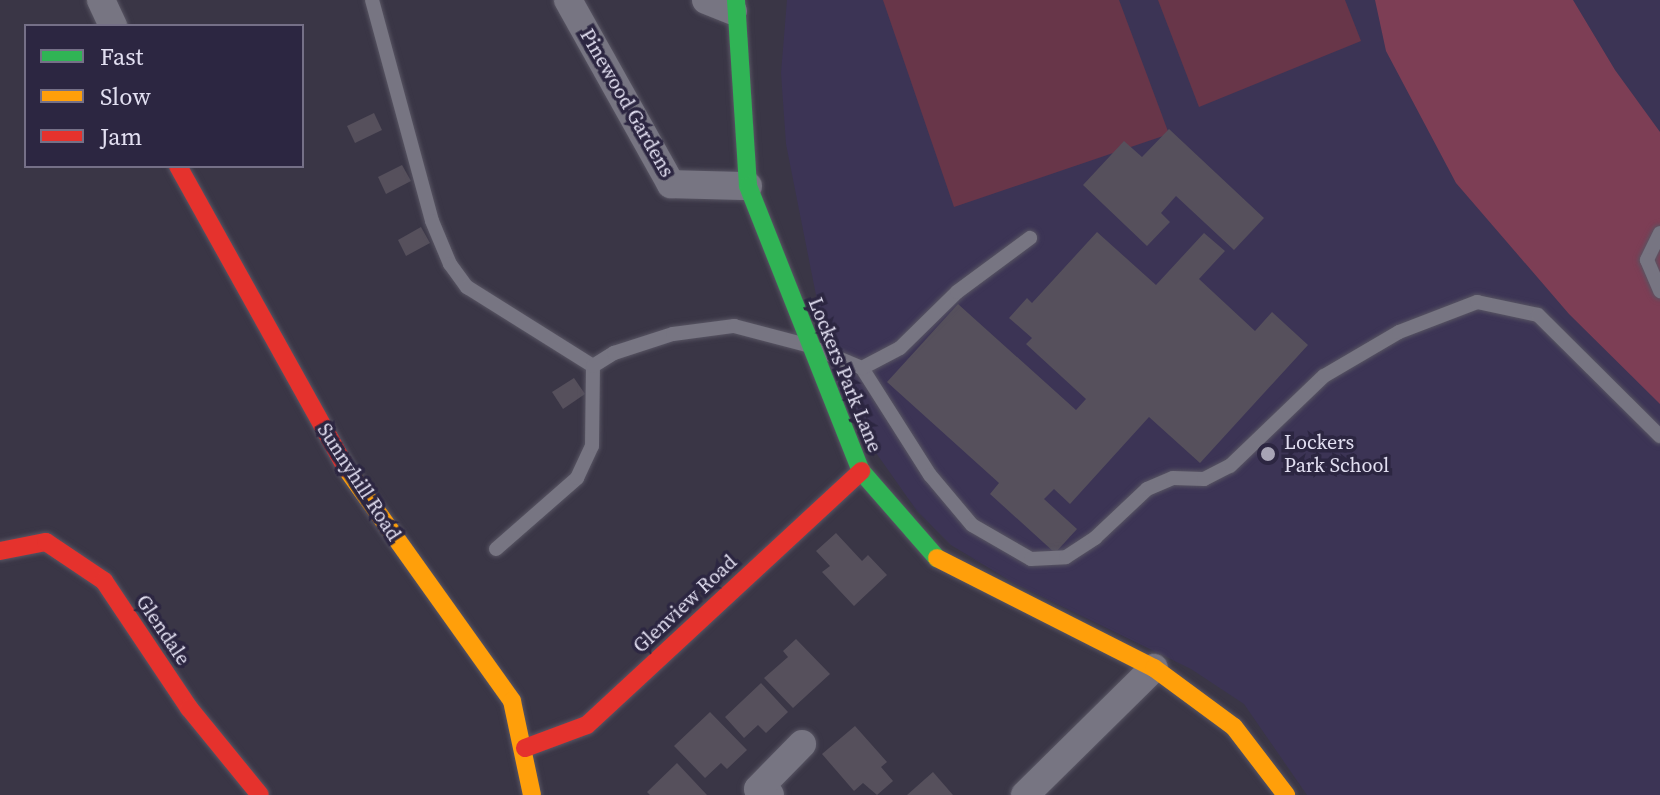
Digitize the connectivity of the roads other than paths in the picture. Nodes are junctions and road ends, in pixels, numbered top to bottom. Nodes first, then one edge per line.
1 (101, 0) edge
2 (372, 0) edge
3 (568, 0) edge
4 (706, 0) edge
5 (735, 5) edge
6 (112, 24) edge
7 (179, 168) edge
8 (748, 186) junction
9 (1660, 233) edge
10 (1030, 238) dead end
11 (1660, 291) edge
12 (807, 345) junction
13 (593, 366) junction
14 (862, 368) junction
15 (1660, 412) edge
16 (1654, 431) edge
17 (861, 471) junction
18 (496, 549) dead end
19 (0, 551) edge
20 (1154, 668) junction
21 (802, 744) dead end
22 (525, 748) junction
23 (260, 795) edge
24 (532, 795) edge
25 (770, 795) edge
26 (1025, 795) edge
27 (1286, 795) edge

1 - 6 street
2 - 13 lane
3 - 8 street, Pinewood Gardens
4 - 5 street
5 - 8 street, Lockers Park Lane
7 - 22 street, Sunnyhill Road
8 - 12 street, Lockers Park Lane
9 - 11 lane
10 - 14 lane
12 - 13 lane
12 - 14 lane
12 - 17 street, Lockers Park Lane
13 - 18 lane
14 - 16 lane
15 - 16 lane
17 - 20 street, Lockers Park Lane
17 - 22 street, Glenview Road
19 - 23 street, Glendale
20 - 26 street
20 - 27 street, Lockers Park Lane
21 - 25 street
22 - 24 street, Sunnyhill Road

